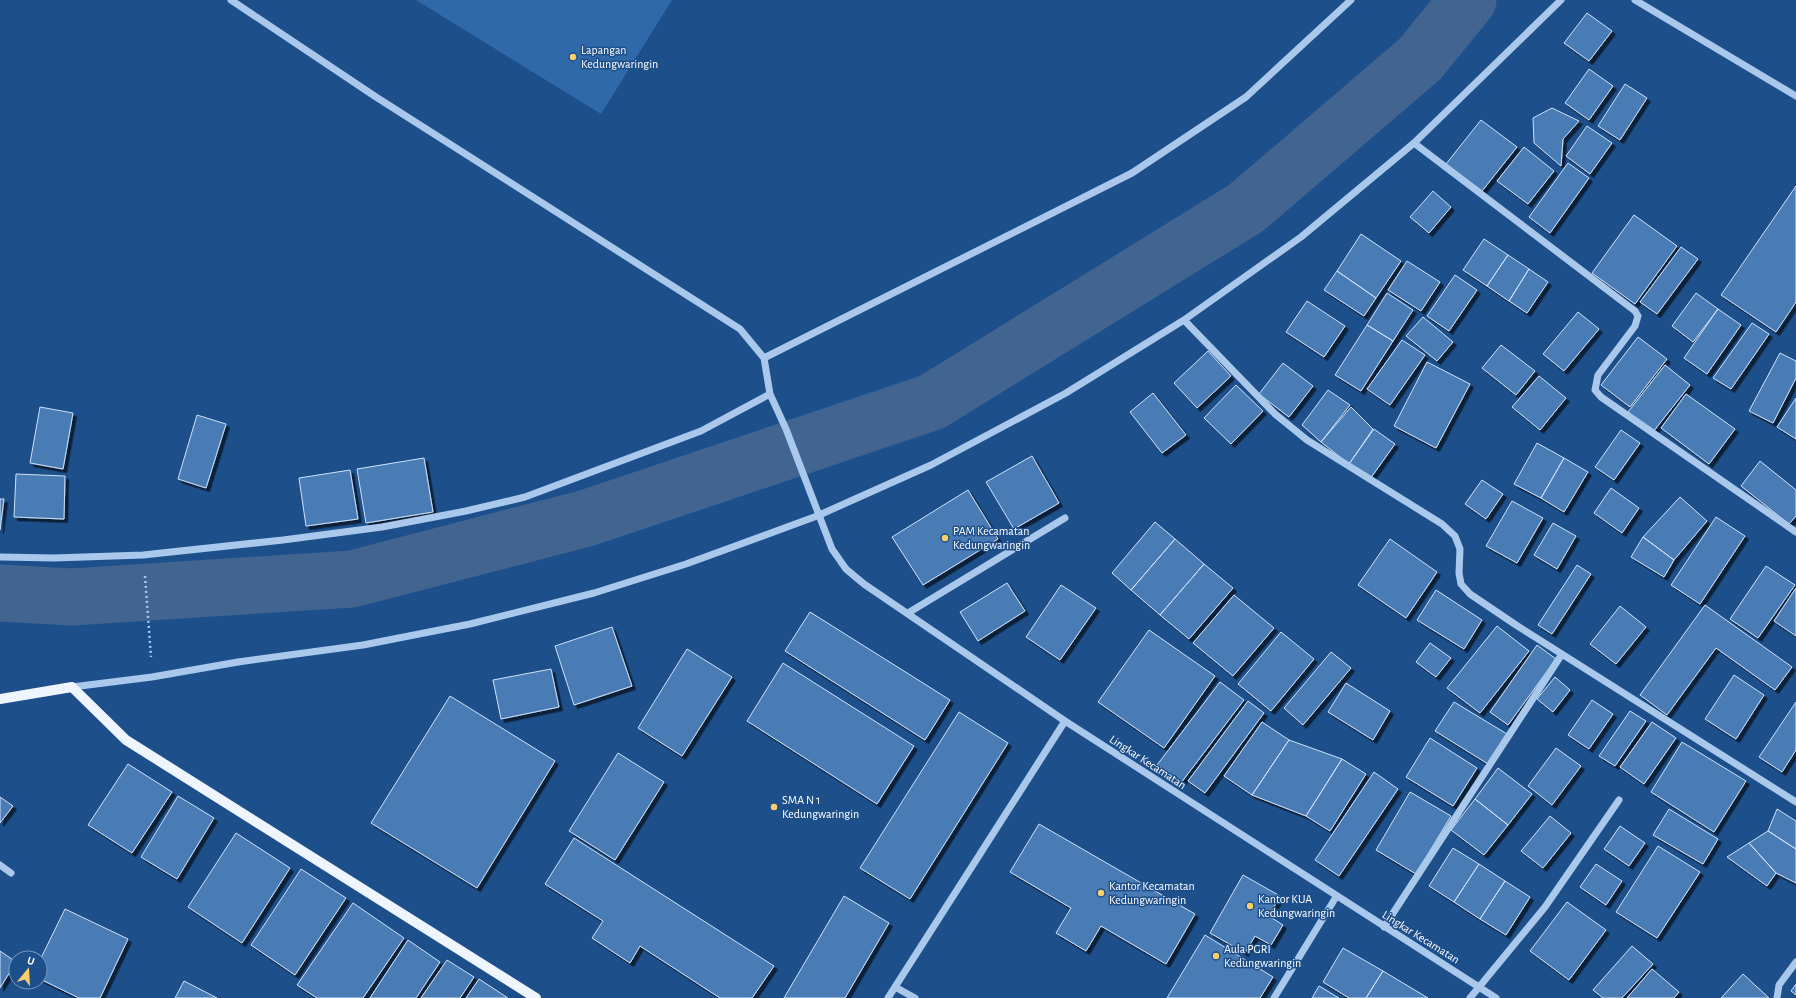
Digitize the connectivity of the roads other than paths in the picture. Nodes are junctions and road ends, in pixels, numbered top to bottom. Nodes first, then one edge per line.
1 (231, 0) edge
2 (1351, 0) edge
3 (1561, 0) edge
4 (1635, 0) edge
5 (1796, 96) edge
6 (1414, 143) junction
7 (1184, 320) junction
8 (764, 358) junction
9 (770, 394) junction
10 (818, 516) junction
11 (1065, 518) dead end
12 (1796, 532) edge
13 (0, 557) edge
14 (908, 613) junction
15 (1562, 654) junction
16 (72, 687) junction
17 (0, 700) edge
18 (1065, 720) junction
19 (1619, 800) dead end
20 (1796, 802) edge
21 (0, 865) edge
22 (11, 873) dead end
23 (1336, 897) junction
24 (1384, 927) junction
25 (1796, 962) edge
26 (895, 987) junction
27 (1479, 987) junction
28 (536, 998) edge
29 (888, 998) edge
30 (915, 998) edge
31 (1274, 998) edge
32 (1470, 998) edge
33 (1496, 998) edge
34 (1777, 998) edge

1 - 8 street
2 - 8 street
3 - 6 street
4 - 5 street
6 - 7 street
6 - 12 street
7 - 10 street
7 - 15 street
8 - 9 street, Lingkar Kecamatan
9 - 10 street, Lingkar Kecamatan
9 - 13 street
10 - 14 street, Lingkar Kecamatan
10 - 16 street
11 - 14 street
14 - 18 street, Lingkar Kecamatan
15 - 20 street
15 - 24 street
16 - 17 main road
16 - 28 main road
18 - 23 street, Lingkar Kecamatan
18 - 26 street
19 - 27 street
21 - 22 street
23 - 24 street, Lingkar Kecamatan
23 - 31 street
24 - 27 street, Lingkar Kecamatan
25 - 34 street
26 - 29 street
26 - 30 street
27 - 32 street
27 - 33 street, Lingkar Kecamatan

